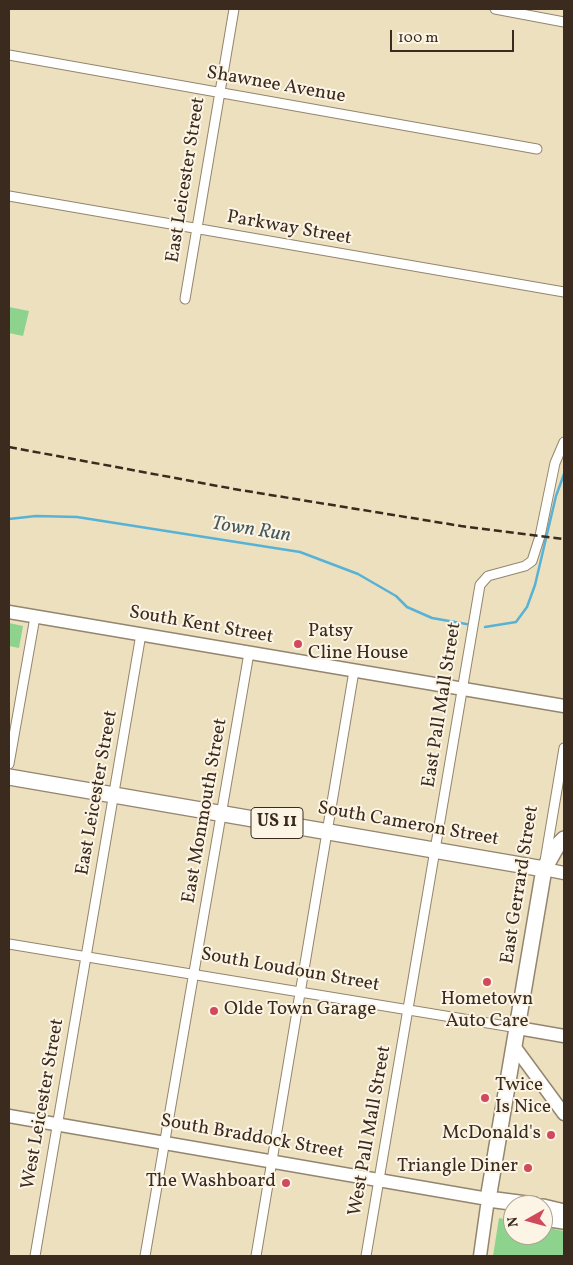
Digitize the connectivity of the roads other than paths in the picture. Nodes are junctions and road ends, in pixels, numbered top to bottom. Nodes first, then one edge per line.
1 (234, 9) edge
2 (494, 9) edge
3 (564, 22) edge
4 (9, 55) edge
5 (218, 92) junction
6 (536, 149) dead end
7 (9, 196) edge
8 (196, 229) junction
9 (564, 292) edge
10 (185, 299) dead end
11 (564, 442) edge
12 (9, 612) edge
13 (35, 617) junction
14 (141, 634) junction
15 (250, 653) junction
16 (354, 671) junction
17 (463, 688) junction
18 (564, 706) edge
19 (564, 748) edge
20 (9, 764) edge
21 (9, 777) edge
22 (114, 795) junction
23 (222, 814) junction
24 (328, 832) junction
25 (564, 839) edge
26 (436, 850) junction
27 (544, 869) junction
28 (564, 873) edge
29 (9, 944) edge
30 (86, 957) junction
31 (195, 974) junction
32 (302, 992) junction
33 (409, 1010) junction
34 (518, 1028) junction
35 (564, 1036) edge
36 (514, 1046) junction
37 (564, 1114) edge
38 (9, 1116) edge
39 (57, 1124) junction
40 (165, 1143) junction
41 (273, 1162) junction
42 (379, 1180) junction
43 (488, 1199) junction
44 (503, 1201) edge
45 (503, 1209) edge
46 (35, 1256) edge
47 (146, 1256) edge
48 (256, 1256) edge
49 (366, 1256) edge
50 (480, 1256) edge

1 - 5 street, East Leicester Street
2 - 3 street
4 - 5 street, Shawnee Avenue
5 - 6 street, Shawnee Avenue
5 - 8 street, East Leicester Street
7 - 8 street, Parkway Street
8 - 9 street, Parkway Street
8 - 10 street, East Leicester Street
11 - 17 street, East Pall Mall Street
12 - 13 street, South Kent Street
13 - 14 street, South Kent Street
13 - 20 street
14 - 15 street, South Kent Street
14 - 22 street, East Leicester Street
15 - 16 street, South Kent Street
15 - 23 street, East Monmouth Street
16 - 17 street, South Kent Street
16 - 24 street
17 - 18 street, South Kent Street
17 - 26 street, East Pall Mall Street
19 - 27 street, East Gerrard Street
21 - 22 main road, South Cameron Street / US 11
22 - 23 main road, South Cameron Street / US 11
22 - 30 street, East Leicester Street
23 - 24 main road, South Cameron Street / US 11
23 - 31 street, East Monmouth Street
24 - 26 main road, South Cameron Street / US 11
24 - 32 street
25 - 27 main road
26 - 27 main road, South Cameron Street / US 11
26 - 33 street, East Pall Mall Street
27 - 28 street, South Cameron Street
27 - 34 main road, East Gerrard Street
29 - 30 street, South Loudoun Street
30 - 31 street, South Loudoun Street
30 - 39 street, West Leicester Street
31 - 32 street, South Loudoun Street
31 - 40 street, East Monmouth Street
32 - 33 street, South Loudoun Street
32 - 41 street
33 - 34 street, South Loudoun Street
33 - 42 street, West Pall Mall Street
34 - 35 street, South Loudoun Street
34 - 36 main road, East Gerrard Street
36 - 37 street
36 - 43 main road, East Gerrard Street
38 - 39 street, South Braddock Street
39 - 40 street, South Braddock Street
39 - 46 street, West Leicester Street
40 - 41 street, South Braddock Street
40 - 47 street, East Monmouth Street
41 - 42 street, South Braddock Street
41 - 48 street
42 - 43 street, South Braddock Street
42 - 49 street, West Pall Mall Street
43 - 44 main road, South Braddock Street
43 - 45 main road, South Braddock Street
43 - 50 street

